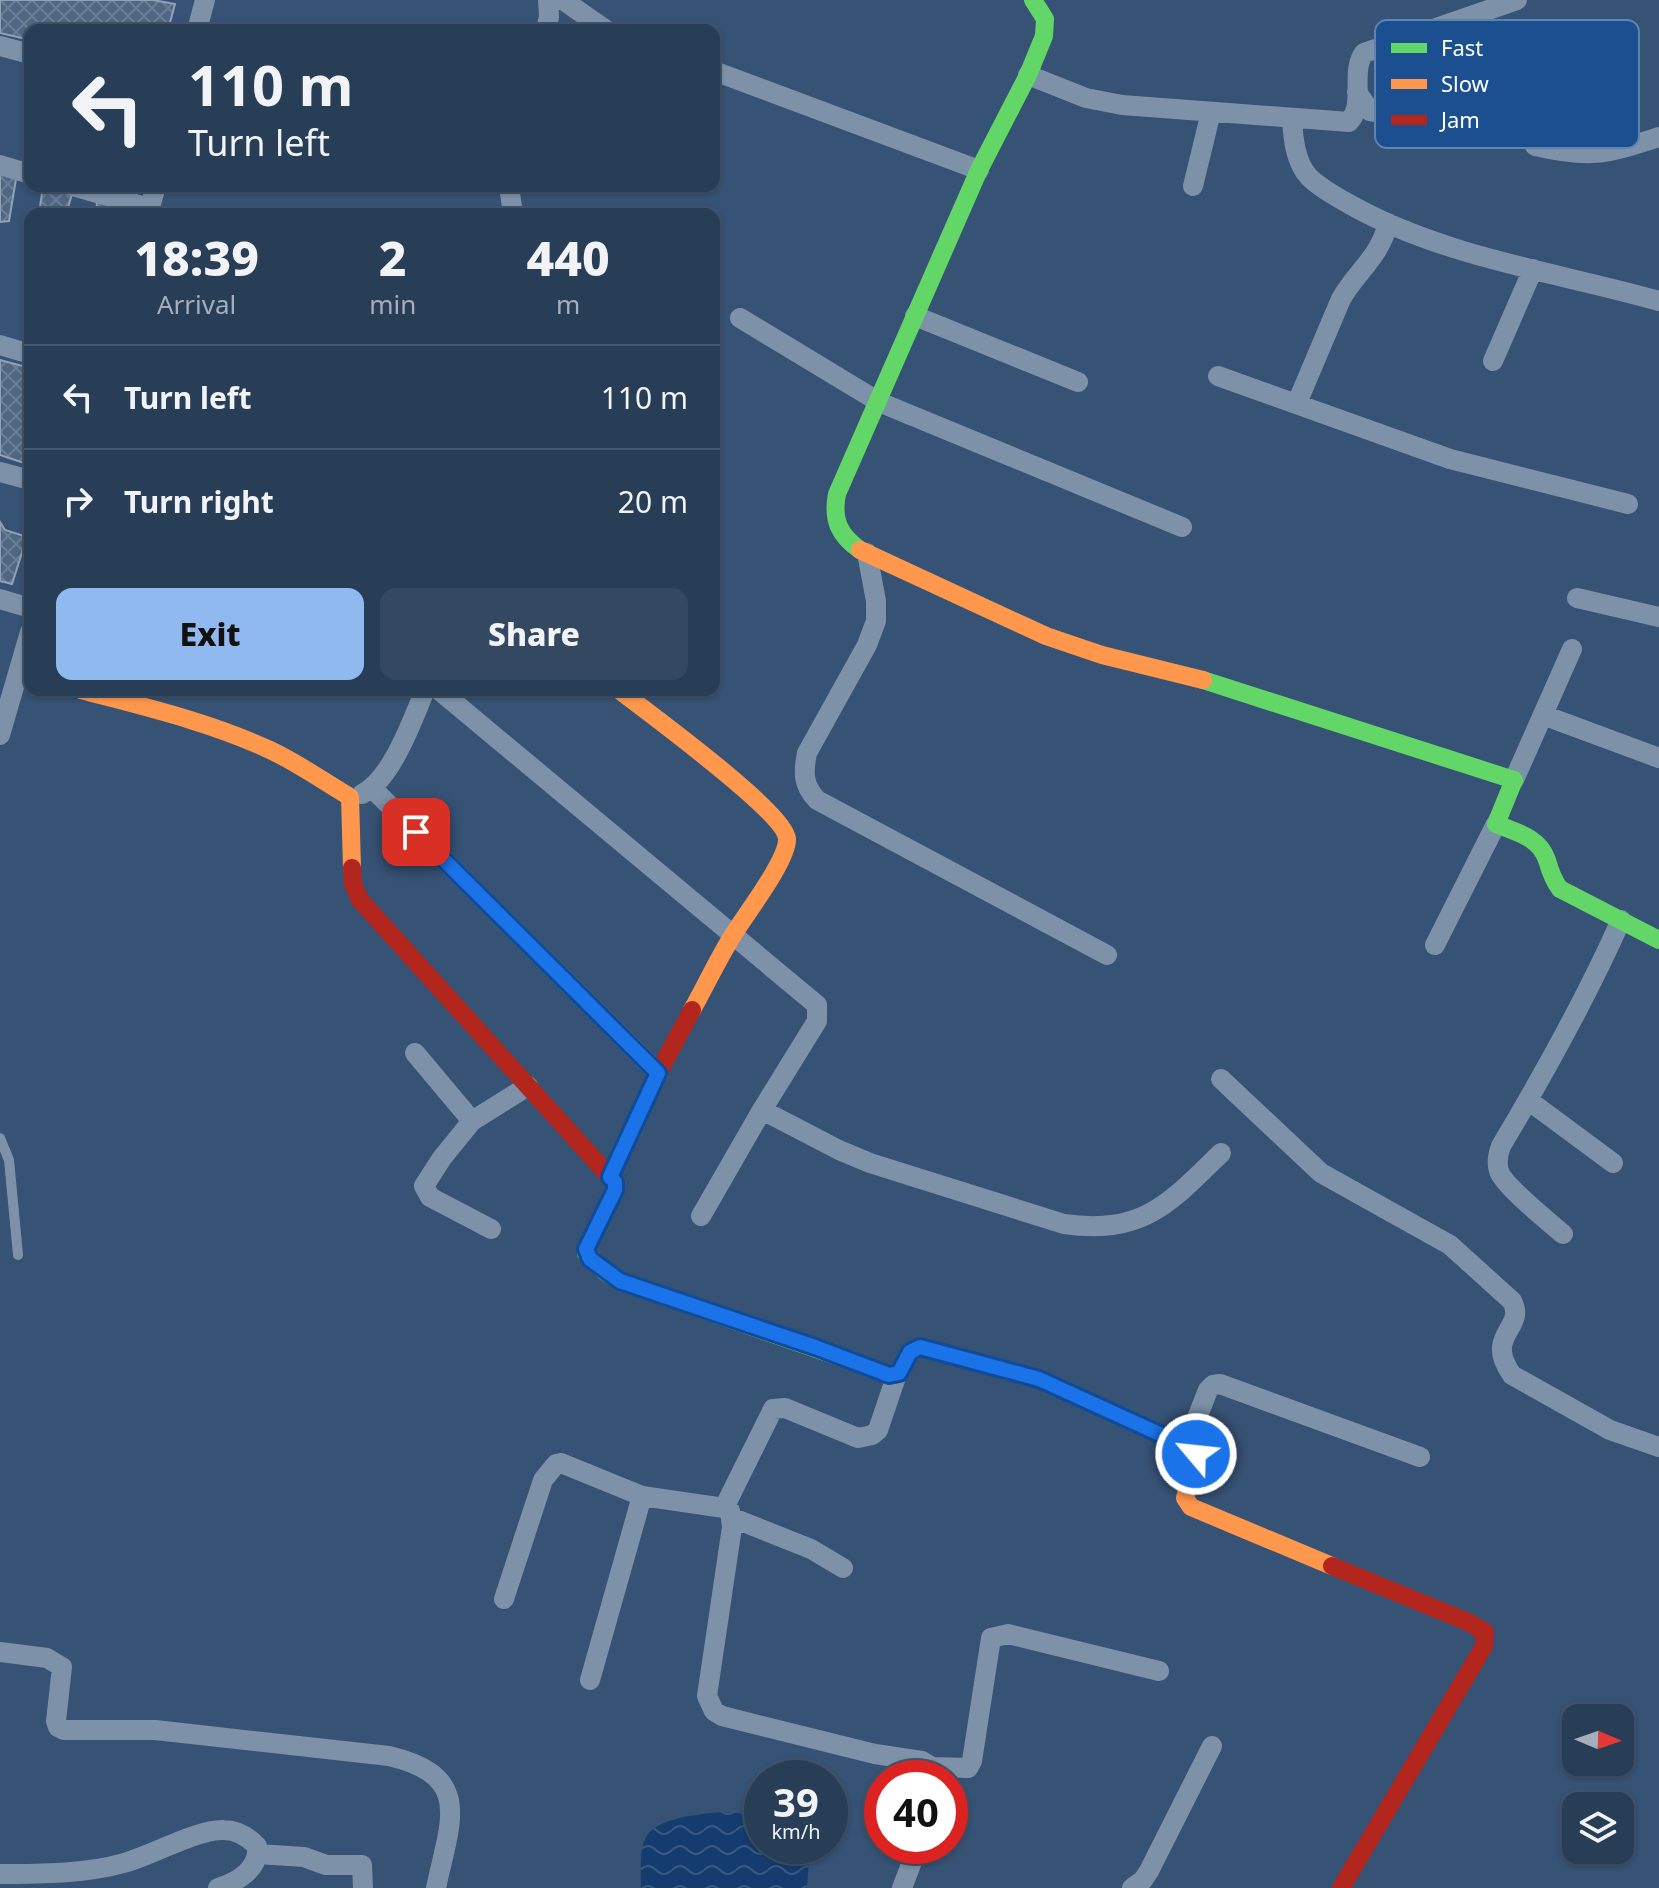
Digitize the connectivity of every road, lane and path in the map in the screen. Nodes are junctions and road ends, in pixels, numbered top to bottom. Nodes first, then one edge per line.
1 (205, 0) edge
2 (548, 0) edge
3 (563, 0) edge
4 (1033, 0) edge
5 (1517, 0) edge
6 (1459, 20) edge
7 (199, 24) edge
8 (547, 24) edge
9 (597, 24) edge
10 (0, 46) edge
11 (1375, 49) edge
12 (24, 52) edge
13 (720, 73) edge
14 (1028, 75) junction
15 (1357, 92) junction
16 (1211, 112) junction
17 (1375, 112) edge
18 (1292, 119) junction
19 (1659, 137) edge
20 (1639, 143) edge
21 (1553, 148) edge
22 (1624, 148) edge
23 (0, 165) edge
24 (979, 170) junction
25 (24, 172) edge
26 (1193, 186) dead end
27 (90, 192) edge
28 (140, 208) edge
29 (1388, 223) junction
30 (1533, 269) junction
31 (1659, 301) edge
32 (915, 316) junction
33 (740, 318) dead end
34 (0, 345) edge
35 (24, 352) edge
36 (1493, 361) dead end
37 (1218, 376) dead end
38 (1078, 382) dead end
39 (879, 402) junction
40 (1297, 403) junction
41 (0, 472) edge
42 (24, 478) edge
43 (1628, 504) dead end
44 (1182, 527) dead end
45 (867, 553) junction
46 (1577, 598) dead end
47 (0, 599) edge
48 (24, 606) edge
49 (1659, 617) edge
50 (1572, 649) dead end
51 (24, 675) edge
52 (103, 696) edge
53 (422, 696) edge
54 (446, 696) edge
55 (627, 696) edge
56 (1543, 715) junction
57 (1, 729) edge
58 (1659, 758) edge
59 (1514, 780) junction
60 (372, 788) junction
61 (350, 797) junction
62 (1496, 824) junction
63 (1621, 920) junction
64 (732, 937) junction
65 (1659, 940) edge
66 (1435, 945) dead end
67 (1107, 955) dead end
68 (415, 1053) dead end
69 (658, 1073) junction
70 (1221, 1079) dead end
71 (528, 1086) junction
72 (1528, 1100) junction
73 (762, 1110) junction
74 (472, 1121) junction
75 (0, 1138) edge
76 (1221, 1153) dead end
77 (1613, 1163) dead end
78 (610, 1177) junction
79 (701, 1216) dead end
80 (491, 1229) dead end
81 (1563, 1234) dead end
82 (18, 1255) dead end
83 (897, 1374) junction
84 (1186, 1446) junction
85 (1659, 1447) edge
86 (1420, 1457) dead end
87 (642, 1496) junction
88 (728, 1513) junction
89 (843, 1568) dead end
90 (504, 1599) dead end
91 (0, 1652) edge
92 (1159, 1671) dead end
93 (590, 1680) dead end
94 (1212, 1746) dead end
95 (915, 1760) edge
96 (968, 1768) edge
97 (258, 1854) junction
98 (911, 1864) edge
99 (0, 1874) edge
100 (218, 1888) edge
101 (363, 1888) edge
102 (436, 1888) edge
103 (902, 1888) edge
104 (1132, 1888) edge
105 (1341, 1888) edge

1 - 7 street
2 - 8 street
3 - 9 street
4 - 14 street
5 - 6 street
10 - 12 street
11 - 15 street
13 - 24 street
14 - 16 street
14 - 24 street
15 - 17 street
15 - 18 street
16 - 18 street
16 - 26 street
18 - 29 street
19 - 20 street
21 - 22 street
23 - 25 street
24 - 32 street
27 - 28 street
29 - 30 street
29 - 40 street
30 - 31 street
30 - 36 street
32 - 38 street
32 - 39 street
33 - 39 street
34 - 35 street
37 - 40 street
39 - 44 street
39 - 45 street
40 - 43 street
41 - 42 street
45 - 59 street
45 - 67 street
46 - 49 street
47 - 48 street
50 - 56 street
51 - 57 street
52 - 61 street
53 - 60 street
54 - 64 street
55 - 64 street
56 - 58 street
56 - 59 street
59 - 62 street
60 - 61 street
60 - 69 street
61 - 71 street
62 - 63 street
62 - 66 street
63 - 65 street
63 - 72 street
64 - 69 street
64 - 73 street
68 - 74 street
69 - 78 street
70 - 85 street
71 - 74 street
71 - 78 street
72 - 77 street
72 - 81 street
73 - 76 street
73 - 79 street
74 - 80 street
75 - 82 lane
78 - 83 street
83 - 84 street
83 - 88 street
84 - 86 street
84 - 105 street
87 - 88 street
87 - 90 street
87 - 93 street
88 - 89 street
88 - 95 street
91 - 102 street
92 - 96 street
94 - 104 street
97 - 99 street
97 - 100 street
97 - 101 street
98 - 103 street

